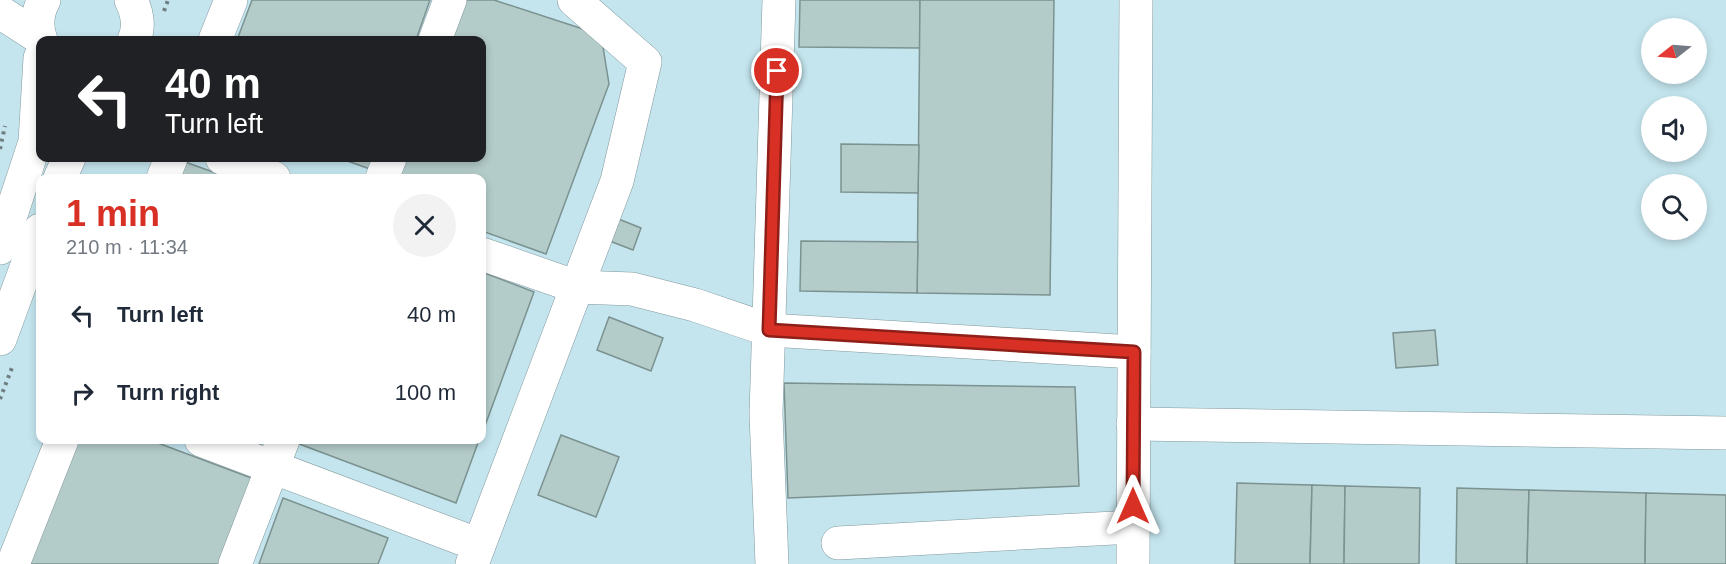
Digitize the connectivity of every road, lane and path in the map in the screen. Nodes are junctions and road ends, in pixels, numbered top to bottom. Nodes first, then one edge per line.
1 (44, 0) edge
2 (231, 0) edge
3 (450, 0) edge
4 (574, 0) edge
5 (779, 0) edge
6 (1136, 0) edge
7 (132, 1) edge
8 (0, 12) edge
9 (39, 36) edge
10 (136, 36) edge
11 (217, 36) edge
12 (436, 36) edge
13 (36, 43) edge
14 (36, 123) edge
15 (232, 162) edge
16 (264, 174) edge
17 (36, 242) edge
18 (0, 248) edge
19 (486, 255) edge
20 (577, 286) junction
21 (769, 330) junction
22 (0, 339) edge
23 (1134, 352) junction
24 (1133, 424) junction
25 (1726, 433) edge
26 (60, 444) edge
27 (225, 444) edge
28 (278, 453) edge
29 (1133, 526) junction
30 (838, 543) dead end
31 (476, 555) edge
32 (13, 564) edge
33 (235, 564) edge
34 (772, 564) edge
35 (1133, 564) edge

1 - 9 street
2 - 11 street
3 - 12 street
4 - 20 street
5 - 21 street
6 - 23 street
7 - 10 street
8 - 13 street
14 - 18 street
15 - 16 street
17 - 22 street
19 - 20 street
20 - 21 street
20 - 31 street
21 - 23 street
21 - 34 street
23 - 24 street
24 - 25 street
24 - 29 street
26 - 32 street
27 - 28 street
28 - 31 street
28 - 33 street
29 - 30 street
29 - 35 street

